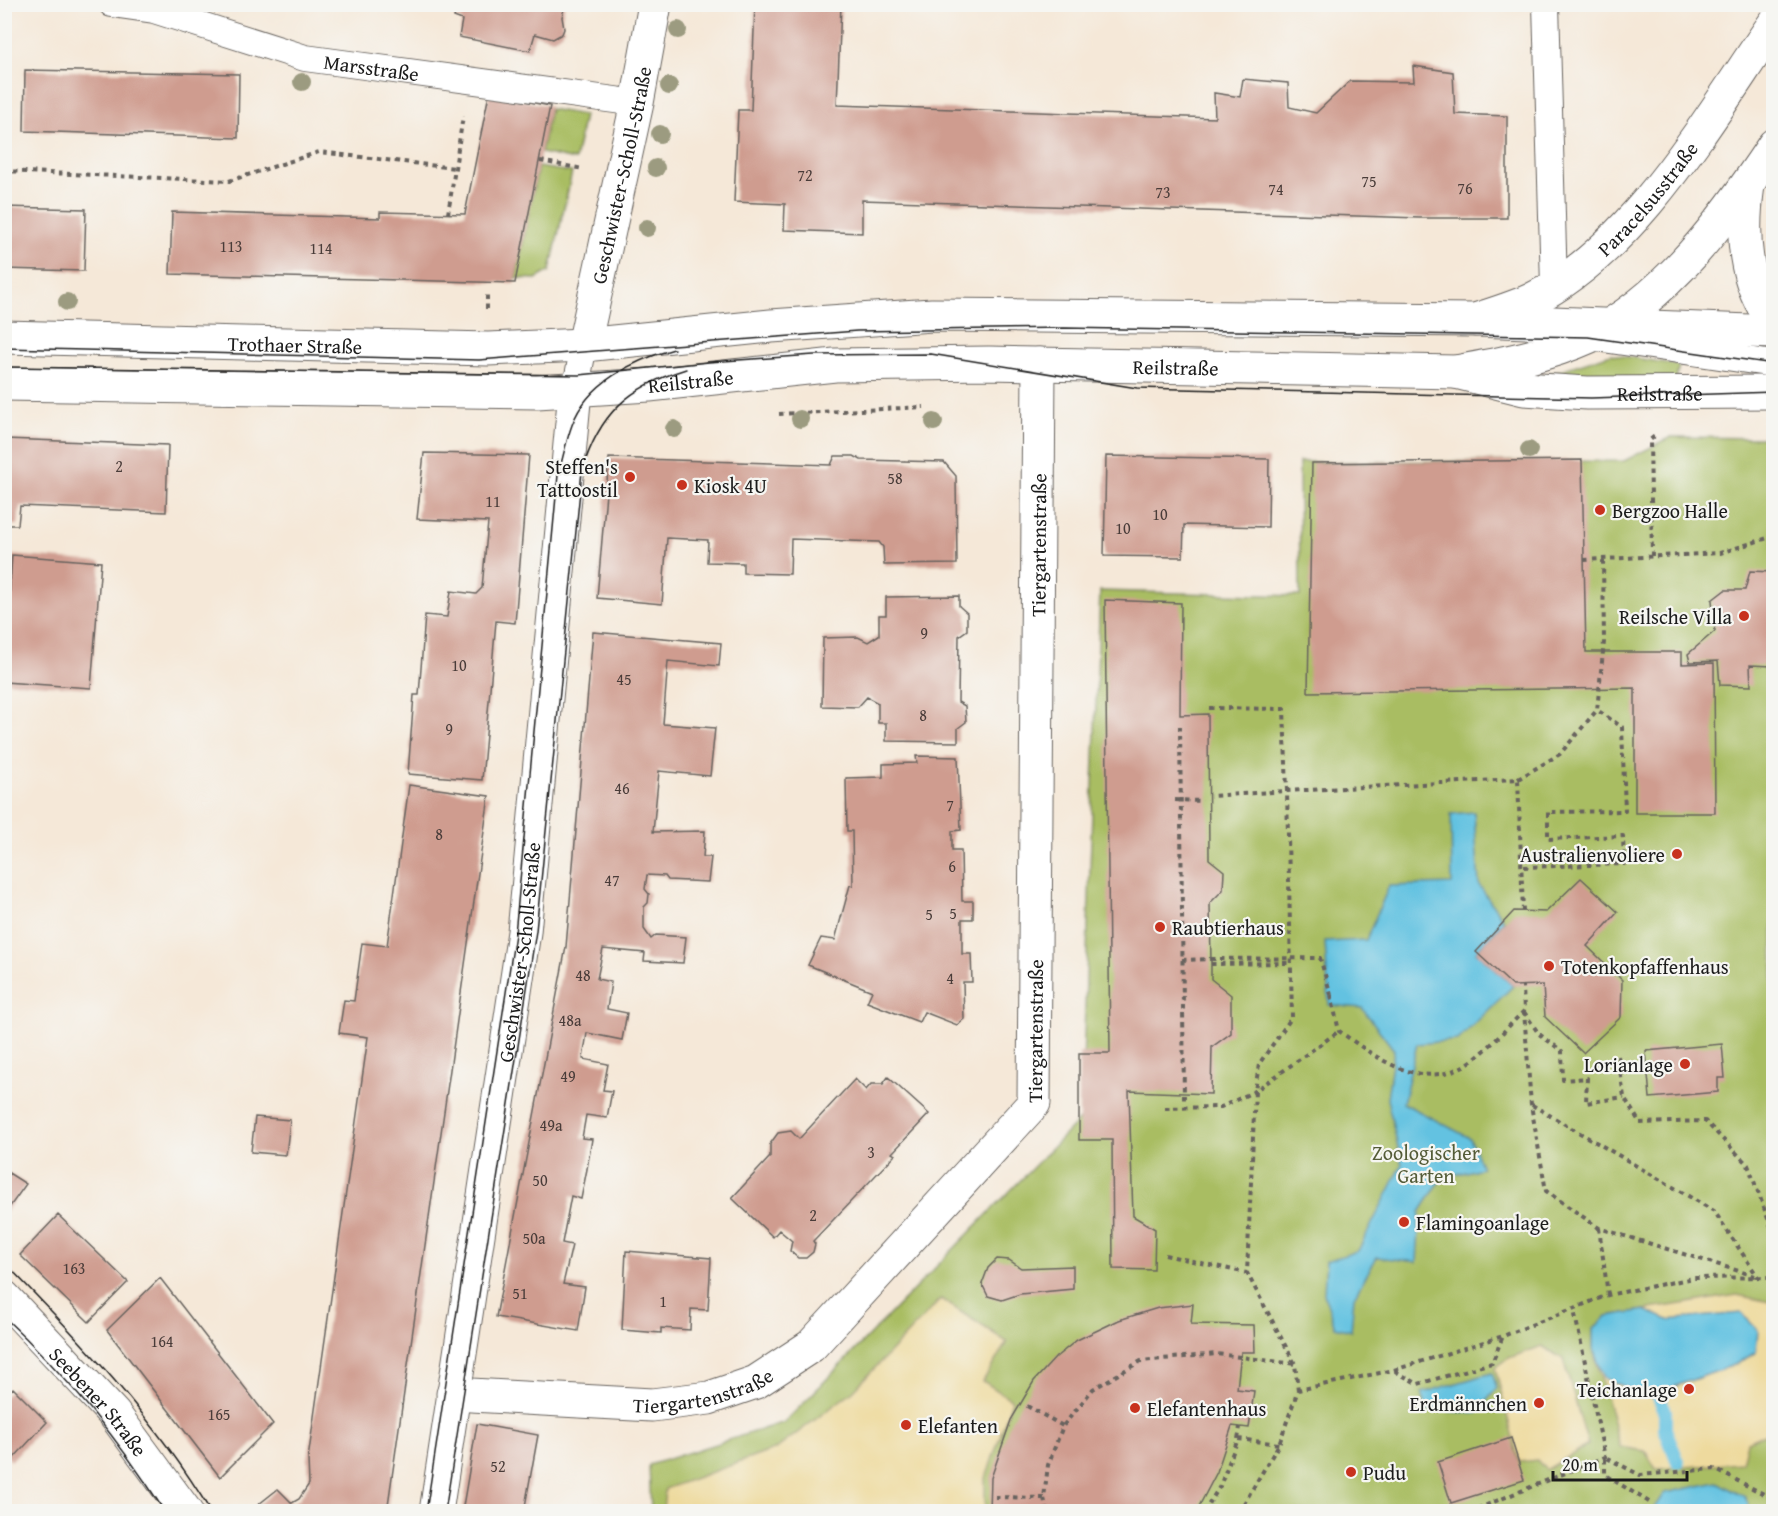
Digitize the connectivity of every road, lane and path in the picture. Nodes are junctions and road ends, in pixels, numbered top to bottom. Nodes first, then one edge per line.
1 (112, 4) edge
2 (655, 4) edge
3 (1546, 4) edge
4 (1773, 24) edge
5 (468, 80) junction
6 (637, 103) junction
7 (1773, 145) edge
8 (540, 161) dead end
9 (454, 168) junction
10 (584, 169) dead end
11 (4, 171) edge
12 (1748, 185) junction
13 (448, 214) dead end
14 (1554, 286) junction
15 (1467, 321) junction
16 (1773, 322) edge
17 (1599, 331) junction
18 (1773, 332) edge
19 (4, 337) edge
20 (584, 345) junction
21 (1039, 364) junction
22 (1773, 364) edge
23 (1456, 372) junction
24 (4, 384) edge
25 (576, 391) junction
26 (1773, 392) edge
27 (1650, 461) dead end
28 (1773, 536) edge
29 (1652, 556) junction
30 (1603, 558) junction
31 (1584, 560) dead end
32 (1209, 708) dead end
33 (1597, 710) junction
34 (1180, 726) dead end
35 (1518, 779) junction
36 (1287, 791) junction
37 (1210, 796) dead end
38 (1178, 800) junction
39 (1202, 801) dead end
40 (1524, 867) junction
41 (1524, 912) dead end
42 (1182, 960) junction
43 (1211, 962) junction
44 (1289, 963) junction
45 (1523, 986) dead end
46 (1524, 1011) junction
47 (1339, 1031) junction
48 (1618, 1056) dead end
49 (1255, 1091) junction
50 (1624, 1096) junction
51 (1184, 1101) dead end
52 (1531, 1105) junction
53 (1165, 1108) dead end
54 (1599, 1228) junction
55 (1773, 1235) edge
56 (1165, 1255) dead end
57 (1247, 1273) junction
58 (1773, 1277) edge
59 (1758, 1278) junction
60 (1608, 1295) junction
61 (4, 1297) edge
62 (1574, 1310) junction
63 (1503, 1336) junction
64 (1295, 1364) junction
65 (1394, 1370) junction
66 (1298, 1390) junction
67 (453, 1394) junction
68 (1027, 1406) dead end
69 (1063, 1426) junction
70 (1240, 1427) dead end
71 (1238, 1439) junction
72 (1279, 1444) junction
73 (1605, 1457) junction
74 (995, 1497) dead end
75 (1044, 1498) junction
76 (1773, 1499) edge
77 (1650, 1502) dead end
78 (186, 1512) edge
79 (436, 1512) edge
80 (1047, 1512) edge
81 (1204, 1512) edge
82 (1239, 1512) edge
83 (1469, 1512) edge

1 - 5 lane, Marsstraße
2 - 6 street, Geschwister-Scholl-Straße
3 - 14 lane
4 - 14 street, Paracelsusstraße
5 - 6 lane, Marsstraße
5 - 9 path
6 - 20 street, Geschwister-Scholl-Straße
7 - 12 street
8 - 10 path
9 - 11 path
9 - 13 path
12 - 16 street
12 - 17 street
14 - 15 street, Paracelsusstraße
15 - 17 street
15 - 20 street
17 - 18 street
17 - 22 lane
17 - 23 street
19 - 20 street, Trothaer Straße
20 - 25 lane
21 - 23 street, Reilstraße
21 - 25 street, Reilstraße
21 - 67 street, Tiergartenstraße
23 - 26 street, Reilstraße
24 - 25 street
25 - 67 street, Geschwister-Scholl-Straße
27 - 29 path
28 - 29 path
29 - 30 path
30 - 31 path
30 - 33 path
32 - 36 path
33 - 35 path
33 - 40 path
34 - 38 path
35 - 36 path
35 - 40 path
36 - 37 path
36 - 44 path
38 - 39 path
38 - 42 path
40 - 41 path
42 - 43 path
42 - 51 path
43 - 44 path
43 - 47 path, bridge
44 - 49 path
45 - 46 path
46 - 47 path
46 - 50 path
46 - 52 path
47 - 49 path
48 - 50 path
49 - 53 path
49 - 57 path
50 - 55 path
52 - 54 path
52 - 59 path
54 - 59 path
54 - 60 path
56 - 57 path
57 - 64 path
58 - 59 path
59 - 60 path
60 - 62 path
61 - 78 street, Seebener Straße
62 - 63 path
62 - 73 path
63 - 65 path
63 - 65 path
64 - 66 path
64 - 69 path
65 - 66 path
66 - 72 path
67 - 79 street, Geschwister-Scholl-Straße
68 - 69 path
69 - 75 path
70 - 71 path
71 - 72 path
71 - 81 path
72 - 82 path
73 - 76 path
73 - 77 path
73 - 83 path
74 - 75 path
75 - 80 path

